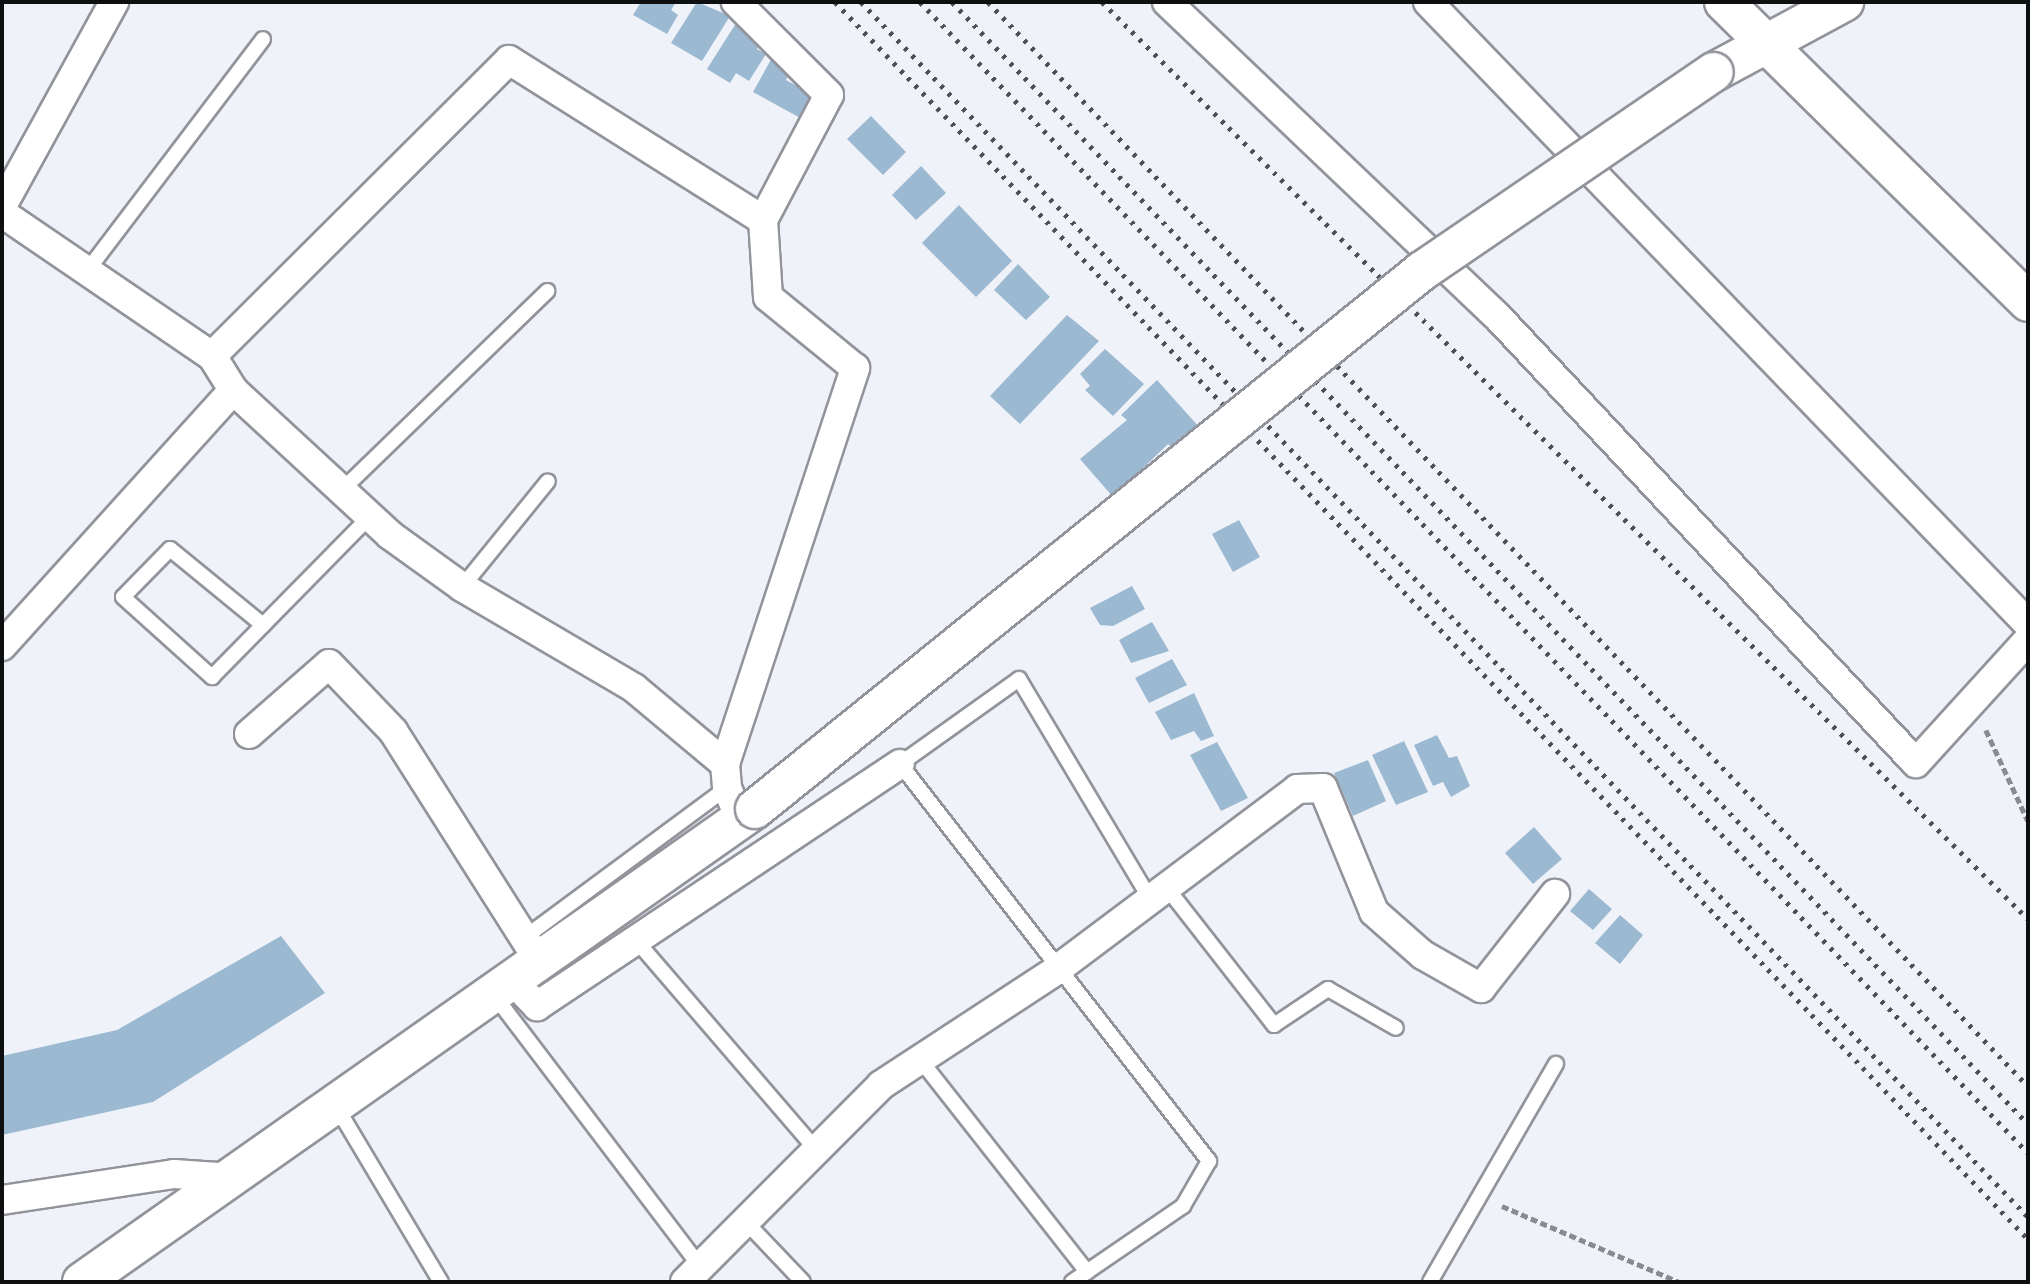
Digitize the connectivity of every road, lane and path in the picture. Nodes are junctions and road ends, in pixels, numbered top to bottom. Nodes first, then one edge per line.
1 (114, 2) edge
2 (736, 2) edge
3 (1428, 2) edge
4 (1724, 2) edge
5 (1844, 2) edge
6 (1176, 5) edge
7 (263, 39) dead end
8 (1765, 43) junction
9 (2, 206) edge
10 (2, 213) edge
11 (763, 220) junction
12 (88, 271) junction
13 (547, 291) dead end
14 (2028, 302) edge
15 (212, 356) junction
16 (233, 390) junction
17 (548, 481) dead end
18 (342, 490) junction
19 (370, 516) junction
20 (461, 587) junction
21 (2028, 624) edge
22 (263, 625) junction
23 (2028, 640) edge
24 (2, 646) edge
25 (1973, 699) junction
26 (249, 734) dead end
27 (900, 764) junction
28 (737, 795) junction
29 (2028, 821) edge
30 (1159, 894) junction
31 (1555, 894) dead end
32 (634, 938) junction
33 (517, 969) junction
34 (1055, 971) junction
35 (1396, 1028) dead end
36 (922, 1062) junction
37 (1556, 1065) dead end
38 (333, 1102) junction
39 (819, 1154) junction
40 (233, 1178) junction
41 (1479, 1196) junction
42 (2, 1199) edge
43 (745, 1221) junction
44 (1087, 1272) junction
45 (692, 1274) edge
46 (82, 1282) edge
47 (441, 1282) edge
48 (803, 1282) edge
49 (1072, 1282) edge
50 (1430, 1282) edge
51 (1679, 1282) edge

1 - 9 street
2 - 11 street
3 - 21 street
4 - 8 street
5 - 8 street
6 - 25 street
7 - 12 lane
8 - 14 street
8 - 28 street, bridge
10 - 12 street
11 - 15 street
11 - 28 street
12 - 15 street
13 - 18 lane
15 - 16 street
16 - 18 street
16 - 24 street
17 - 20 lane
18 - 19 street
19 - 20 street
19 - 22 lane
20 - 28 street
22 - 22 lane
23 - 25 street
25 - 29 path
26 - 33 street
27 - 30 lane
27 - 32 street
27 - 34 lane
28 - 33 street
30 - 31 street
30 - 34 street
30 - 35 lane
32 - 33 street
32 - 39 lane
33 - 38 street
33 - 45 lane
34 - 36 street
34 - 44 lane
36 - 39 street
36 - 44 lane
37 - 41 lane
38 - 40 street
38 - 47 lane
39 - 43 street
40 - 42 street
40 - 46 street
41 - 50 lane
41 - 51 path
43 - 45 street
43 - 48 lane
44 - 49 lane

